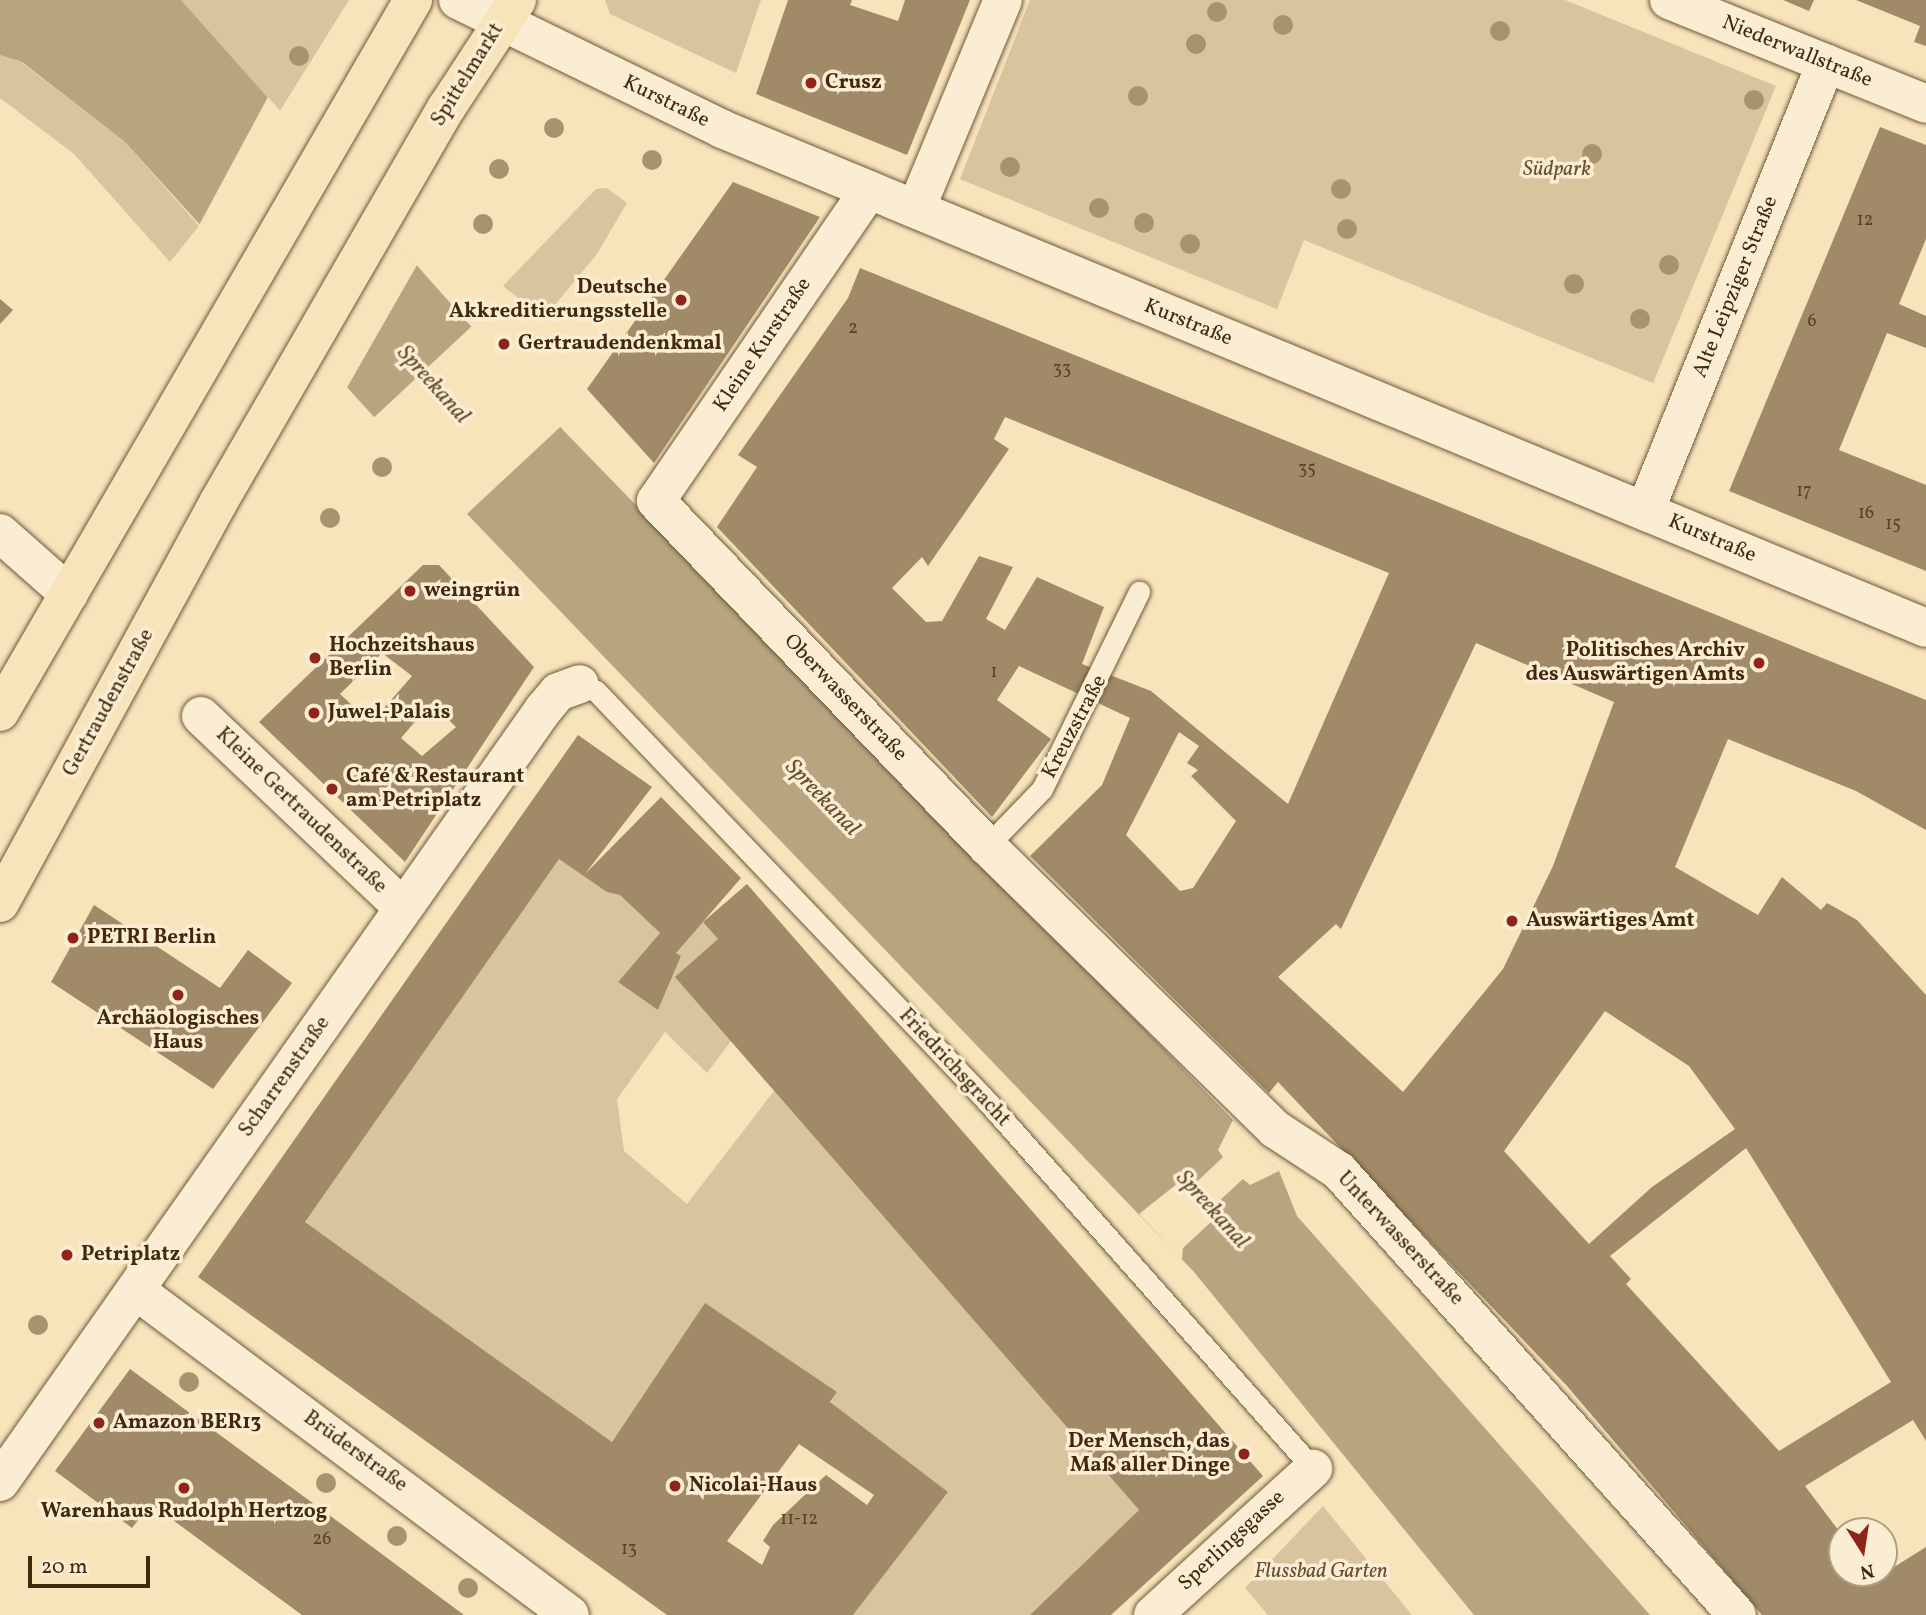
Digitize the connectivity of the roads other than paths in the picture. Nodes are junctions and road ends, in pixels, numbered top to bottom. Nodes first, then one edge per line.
1 (413, 0) edge
2 (458, 0) edge
3 (1003, 0) edge
4 (1669, 0) edge
5 (509, 11) edge
6 (1826, 63) junction
7 (1926, 104) edge
8 (869, 190) junction
9 (916, 209) junction
10 (656, 500) joint
11 (218, 503) joint
12 (1645, 511) junction
13 (0, 533) edge
14 (1139, 592) dead end
15 (69, 594) junction
16 (1926, 628) edge
17 (580, 684) joint
18 (0, 712) edge
19 (201, 716) dead end
20 (987, 846) junction
21 (1035, 893) joint
22 (0, 903) edge
23 (402, 907) junction
24 (138, 1292) junction
25 (1313, 1469) joint
26 (2, 1477) edge
27 (570, 1615) edge
28 (1153, 1615) edge
29 (1737, 1615) edge

1 - 15 main road
2 - 5 street, Kurstraße
3 - 9 street
4 - 6 street, Niederwallstraße
5 - 8 street, Kurstraße
5 - 11 main road, Spittelmarkt
6 - 7 street, Niederwallstraße
6 - 12 street, Alte Leipziger Straße
8 - 9 street, Kurstraße
8 - 10 street, Kleine Kurstraße
9 - 12 street, Kurstraße
10 - 20 street, Oberwasserstraße
11 - 22 main road, Gertraudenstraße
12 - 16 street, Kurstraße
13 - 15 street
14 - 20 lane, Kreuzstraße
15 - 18 main road
17 - 23 street, Scharrenstraße
17 - 25 lane, Friedrichsgracht
19 - 23 street, Kleine Gertraudenstraße
20 - 21 street, Oberwasserstraße
21 - 29 street, Unterwasserstraße
23 - 24 street, Scharrenstraße
24 - 26 street, Scharrenstraße
24 - 27 street, Brüderstraße
25 - 28 street, Sperlingsgasse

